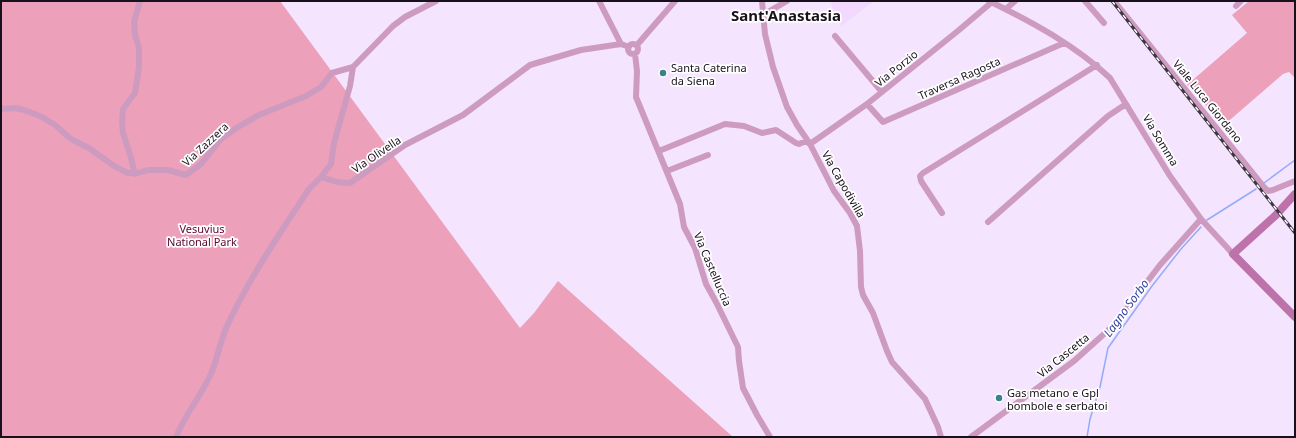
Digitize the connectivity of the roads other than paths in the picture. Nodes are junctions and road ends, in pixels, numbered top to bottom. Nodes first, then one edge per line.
1 (140, 1) edge
2 (436, 1) edge
3 (599, 1) edge
4 (675, 1) edge
5 (762, 1) edge
6 (787, 1) edge
7 (1015, 1) edge
8 (1085, 1) edge
9 (1114, 1) edge
10 (1241, 1) edge
11 (990, 2) edge
12 (1236, 6) dead end
13 (1006, 9) junction
14 (763, 15) junction
15 (1104, 23) dead end
16 (836, 36) dead end
17 (1064, 42) junction
18 (621, 44) junction
19 (637, 45) junction
20 (629, 47) junction
21 (635, 54) junction
22 (1097, 65) junction
23 (353, 67) junction
24 (882, 92) junction
25 (867, 104) junction
26 (1126, 104) junction
27 (1, 109) edge
28 (810, 144) junction
29 (659, 151) junction
30 (708, 155) dead end
31 (667, 171) junction
32 (135, 174) junction
33 (321, 177) junction
34 (1295, 181) edge
35 (1295, 194) edge
36 (942, 213) dead end
37 (1201, 218) junction
38 (988, 222) dead end
39 (1233, 254) junction
40 (1295, 317) edge
41 (176, 437) edge
42 (770, 437) edge
43 (941, 437) edge
44 (971, 437) edge

1 - 32 street
2 - 23 street
3 - 18 street
4 - 19 street
5 - 14 street, Via Capodivilla
6 - 14 street
7 - 13 street
8 - 15 street
9 - 34 street, Viale Luca Giordano
10 - 12 street
11 - 13 street, Via Somma
11 - 24 street, Via Porzio
13 - 17 street, Via Somma
14 - 28 street, Via Capodivilla
16 - 24 street
17 - 22 street, Via Somma
17 - 25 street, Traversa Ragosta
18 - 20 street
18 - 33 street, Via Olivella
19 - 20 street
19 - 21 street
20 - 21 street
21 - 29 street, Via Castelluccia
22 - 26 street, Via Somma
22 - 36 street
23 - 32 street, Via Zazzera
23 - 33 street
24 - 25 street, Via Porzio
25 - 28 street, Via Porzio
26 - 37 street, Via Somma
26 - 38 street
27 - 32 street
28 - 29 street
28 - 43 street, Via Capodivilla
29 - 31 street, Via Castelluccia
30 - 31 street
31 - 42 street, Via Castelluccia
33 - 41 street
35 - 39 main road
37 - 39 street, Via Somma
37 - 44 street, Via Cascetta
39 - 40 main road, Via Somma

